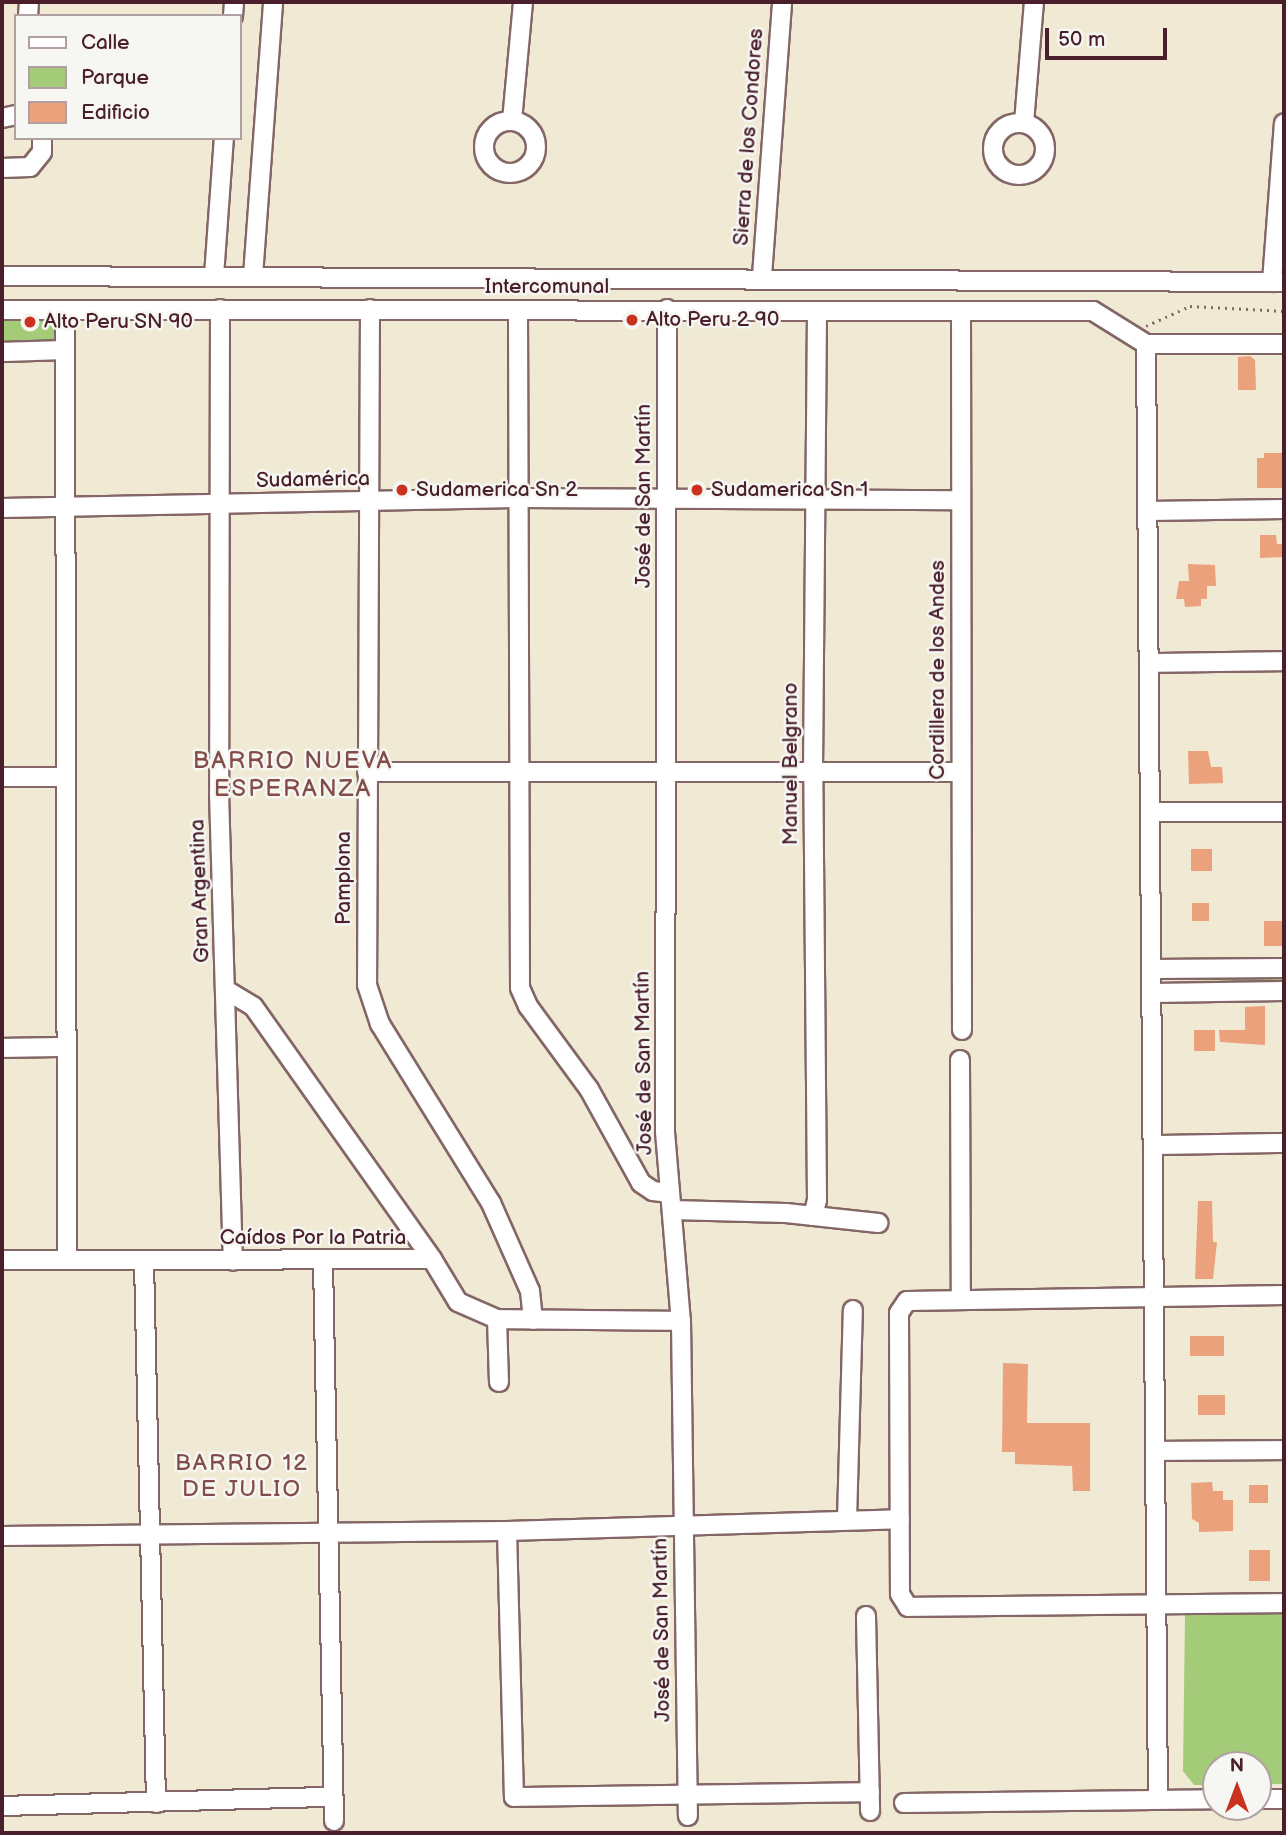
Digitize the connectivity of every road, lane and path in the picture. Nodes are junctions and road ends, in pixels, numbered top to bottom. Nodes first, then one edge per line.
1 (272, 2) edge
2 (523, 2) edge
3 (782, 2) edge
4 (1034, 2) edge
5 (512, 121) dead end
6 (1284, 122) edge
7 (1024, 123) dead end
8 (42, 140) edge
9 (224, 140) edge
10 (2, 168) edge
11 (2, 276) edge
12 (214, 276) junction
13 (253, 276) junction
14 (762, 276) junction
15 (1278, 282) edge
16 (220, 309) junction
17 (370, 309) junction
18 (667, 309) junction
19 (2, 310) edge
20 (65, 310) junction
21 (518, 310) junction
22 (817, 311) junction
23 (961, 311) junction
24 (1284, 311) edge
25 (1131, 335) junction
26 (1146, 344) junction
27 (1284, 344) edge
28 (64, 350) junction
29 (2, 352) edge
30 (519, 498) junction
31 (666, 499) junction
32 (813, 500) junction
33 (961, 500) junction
34 (369, 502) junction
35 (219, 505) junction
36 (65, 506) junction
37 (2, 508) edge
38 (1284, 509) edge
39 (1148, 511) junction
40 (1284, 661) edge
41 (1149, 663) junction
42 (666, 770) junction
43 (516, 771) junction
44 (813, 771) junction
45 (367, 772) junction
46 (960, 772) junction
47 (66, 777) junction
48 (2, 778) edge
49 (1150, 812) junction
50 (1284, 812) edge
51 (1284, 968) edge
52 (1152, 970) junction
53 (226, 990) junction
54 (1284, 991) edge
55 (1152, 993) junction
56 (962, 1030) dead end
57 (66, 1047) junction
58 (2, 1048) edge
59 (960, 1060) dead end
60 (1284, 1143) edge
61 (1153, 1145) junction
62 (671, 1202) junction
63 (813, 1216) junction
64 (878, 1223) dead end
65 (67, 1259) junction
66 (432, 1259) junction
67 (2, 1260) edge
68 (144, 1261) junction
69 (233, 1261) junction
70 (323, 1262) junction
71 (1284, 1295) edge
72 (1155, 1297) junction
73 (961, 1298) junction
74 (853, 1310) dead end
75 (497, 1319) junction
76 (533, 1320) junction
77 (681, 1321) junction
78 (499, 1382) dead end
79 (1284, 1450) edge
80 (1156, 1451) junction
81 (900, 1519) junction
82 (847, 1520) junction
83 (682, 1525) junction
84 (507, 1531) junction
85 (150, 1534) junction
86 (327, 1534) junction
87 (2, 1536) edge
88 (1284, 1603) edge
89 (1157, 1605) junction
90 (866, 1616) dead end
91 (870, 1792) junction
92 (688, 1795) junction
93 (332, 1797) junction
94 (1158, 1799) junction
95 (1202, 1799) edge
96 (156, 1803) junction
97 (904, 1803) dead end
98 (2, 1806) edge
99 (870, 1811) dead end
100 (688, 1816) dead end
101 (334, 1821) dead end

1 - 13 street
2 - 5 street
3 - 14 street, Sierra de los Condores
4 - 7 street
6 - 15 street
8 - 10 street
9 - 12 street
11 - 12 street
12 - 13 street
13 - 14 street
14 - 15 street
16 - 17 street, Intercomunal
16 - 20 street, Intercomunal
16 - 35 street, Gran Argentina
17 - 21 street, Intercomunal
17 - 34 street, Pamplona
18 - 21 street, Intercomunal
18 - 22 street, Intercomunal
18 - 31 street, José de San Martín
19 - 20 street, Intercomunal
20 - 28 street
21 - 30 street
22 - 23 street, Intercomunal
22 - 32 street, Manuel Belgrano
23 - 25 street, Intercomunal
23 - 33 street, Cordillera de los Andes
24 - 25 path
25 - 26 street
26 - 27 street
26 - 39 street
28 - 29 street
28 - 36 street
30 - 31 street, Sudamérica
30 - 34 street, Sudamérica
30 - 43 street
31 - 32 street, Sudamérica
31 - 42 street, José de San Martín
32 - 33 street, Sudamérica
32 - 44 street, Manuel Belgrano
33 - 46 street, Cordillera de los Andes
34 - 35 street, Sudamérica
34 - 45 street, Pamplona
35 - 36 street, Sudamérica
35 - 53 street, Gran Argentina
36 - 37 street, Sudamérica
36 - 47 street
38 - 39 street
39 - 41 street
40 - 41 street
41 - 49 street
42 - 43 street
42 - 44 street
42 - 62 street, José de San Martín
43 - 45 street
43 - 62 street
44 - 46 street
44 - 63 street, Manuel Belgrano
45 - 76 street, Pamplona
46 - 56 street, Cordillera de los Andes
47 - 48 street
47 - 57 street
49 - 50 street
49 - 52 street
51 - 52 street
52 - 55 street
53 - 66 street
53 - 69 street, Gran Argentina
54 - 55 street
55 - 61 street
57 - 58 street
57 - 65 street
59 - 73 street
60 - 61 street
61 - 72 street
62 - 63 street
62 - 77 street, José de San Martín
63 - 64 street
65 - 67 street, Caídos Por la Patria
65 - 68 street, Caídos Por la Patria
66 - 70 street, Caídos Por la Patria
66 - 75 street, Caídos Por la Patria
68 - 69 street, Caídos Por la Patria
68 - 85 street
69 - 70 street, Caídos Por la Patria
70 - 86 street
71 - 72 street
72 - 73 street
72 - 80 street
73 - 81 street
74 - 82 street
75 - 76 street, Caídos Por la Patria
75 - 78 street
76 - 77 street, Caídos Por la Patria
77 - 83 street, José de San Martín
79 - 80 street
80 - 89 street
81 - 82 street
81 - 89 street
82 - 83 street
83 - 84 street
83 - 92 street, José de San Martín
84 - 86 street
84 - 92 street
85 - 86 street
85 - 87 street
85 - 96 street
86 - 93 street
88 - 89 street
89 - 94 street
90 - 91 street
91 - 92 street
91 - 99 street
92 - 100 street, José de San Martín
93 - 96 street
93 - 101 street
94 - 95 street
94 - 97 street
96 - 98 street

